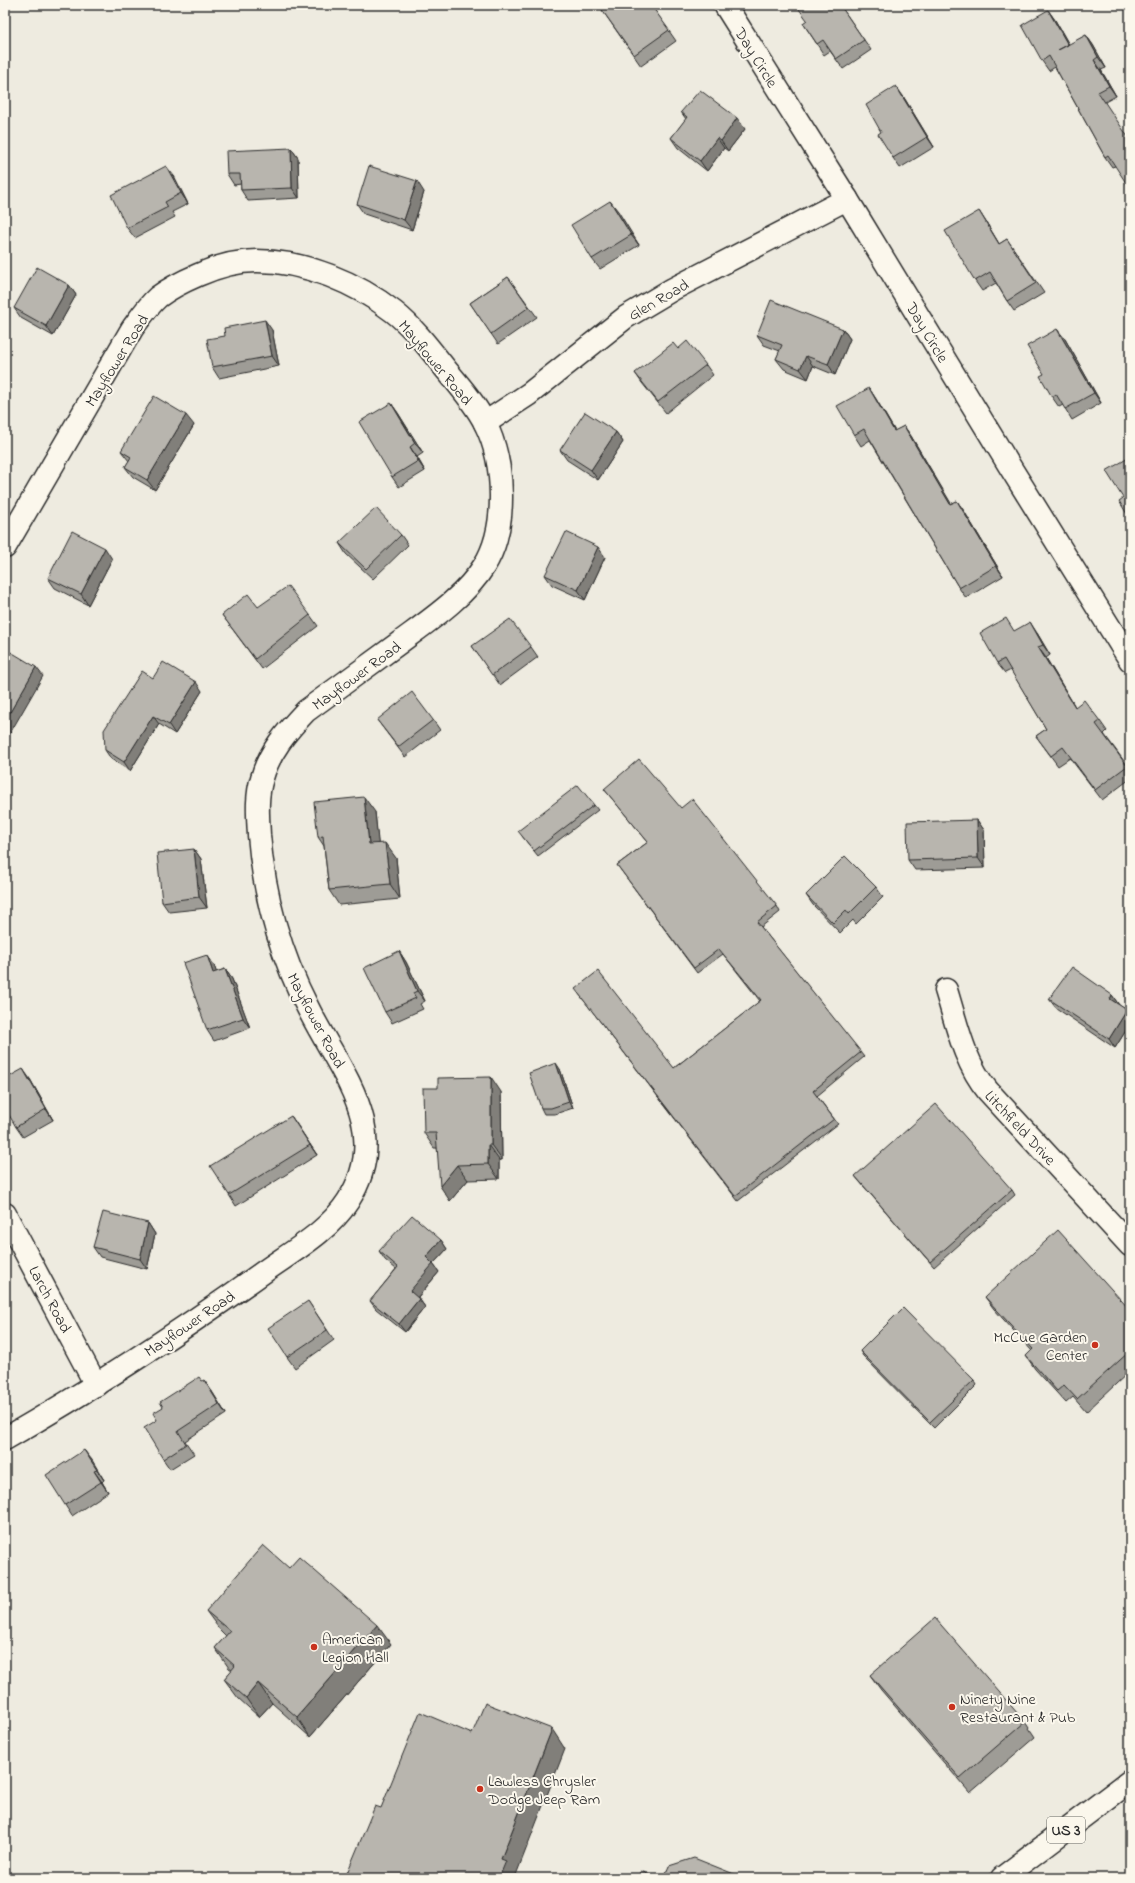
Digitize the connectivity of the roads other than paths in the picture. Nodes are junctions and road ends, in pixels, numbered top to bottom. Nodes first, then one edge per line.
1 (725, 5) edge
2 (847, 199) junction
3 (485, 423) junction
4 (5, 547) edge
5 (1130, 660) edge
6 (946, 990) dead end
7 (5, 1214) edge
8 (1130, 1245) edge
9 (96, 1385) junction
10 (5, 1439) edge
11 (1130, 1782) edge
12 (1045, 1846) junction
13 (1002, 1878) edge
14 (1026, 1878) edge

1 - 2 main road, Day Circle
2 - 3 main road, Glen Road
2 - 5 main road, Day Circle
3 - 4 main road, Mayflower Road
3 - 9 main road, Mayflower Road
6 - 8 main road, Litchfield Drive
7 - 9 main road, Larch Road
9 - 10 main road, Mayflower Road
11 - 12 main road, US 3
12 - 13 main road, US 3
12 - 14 main road

